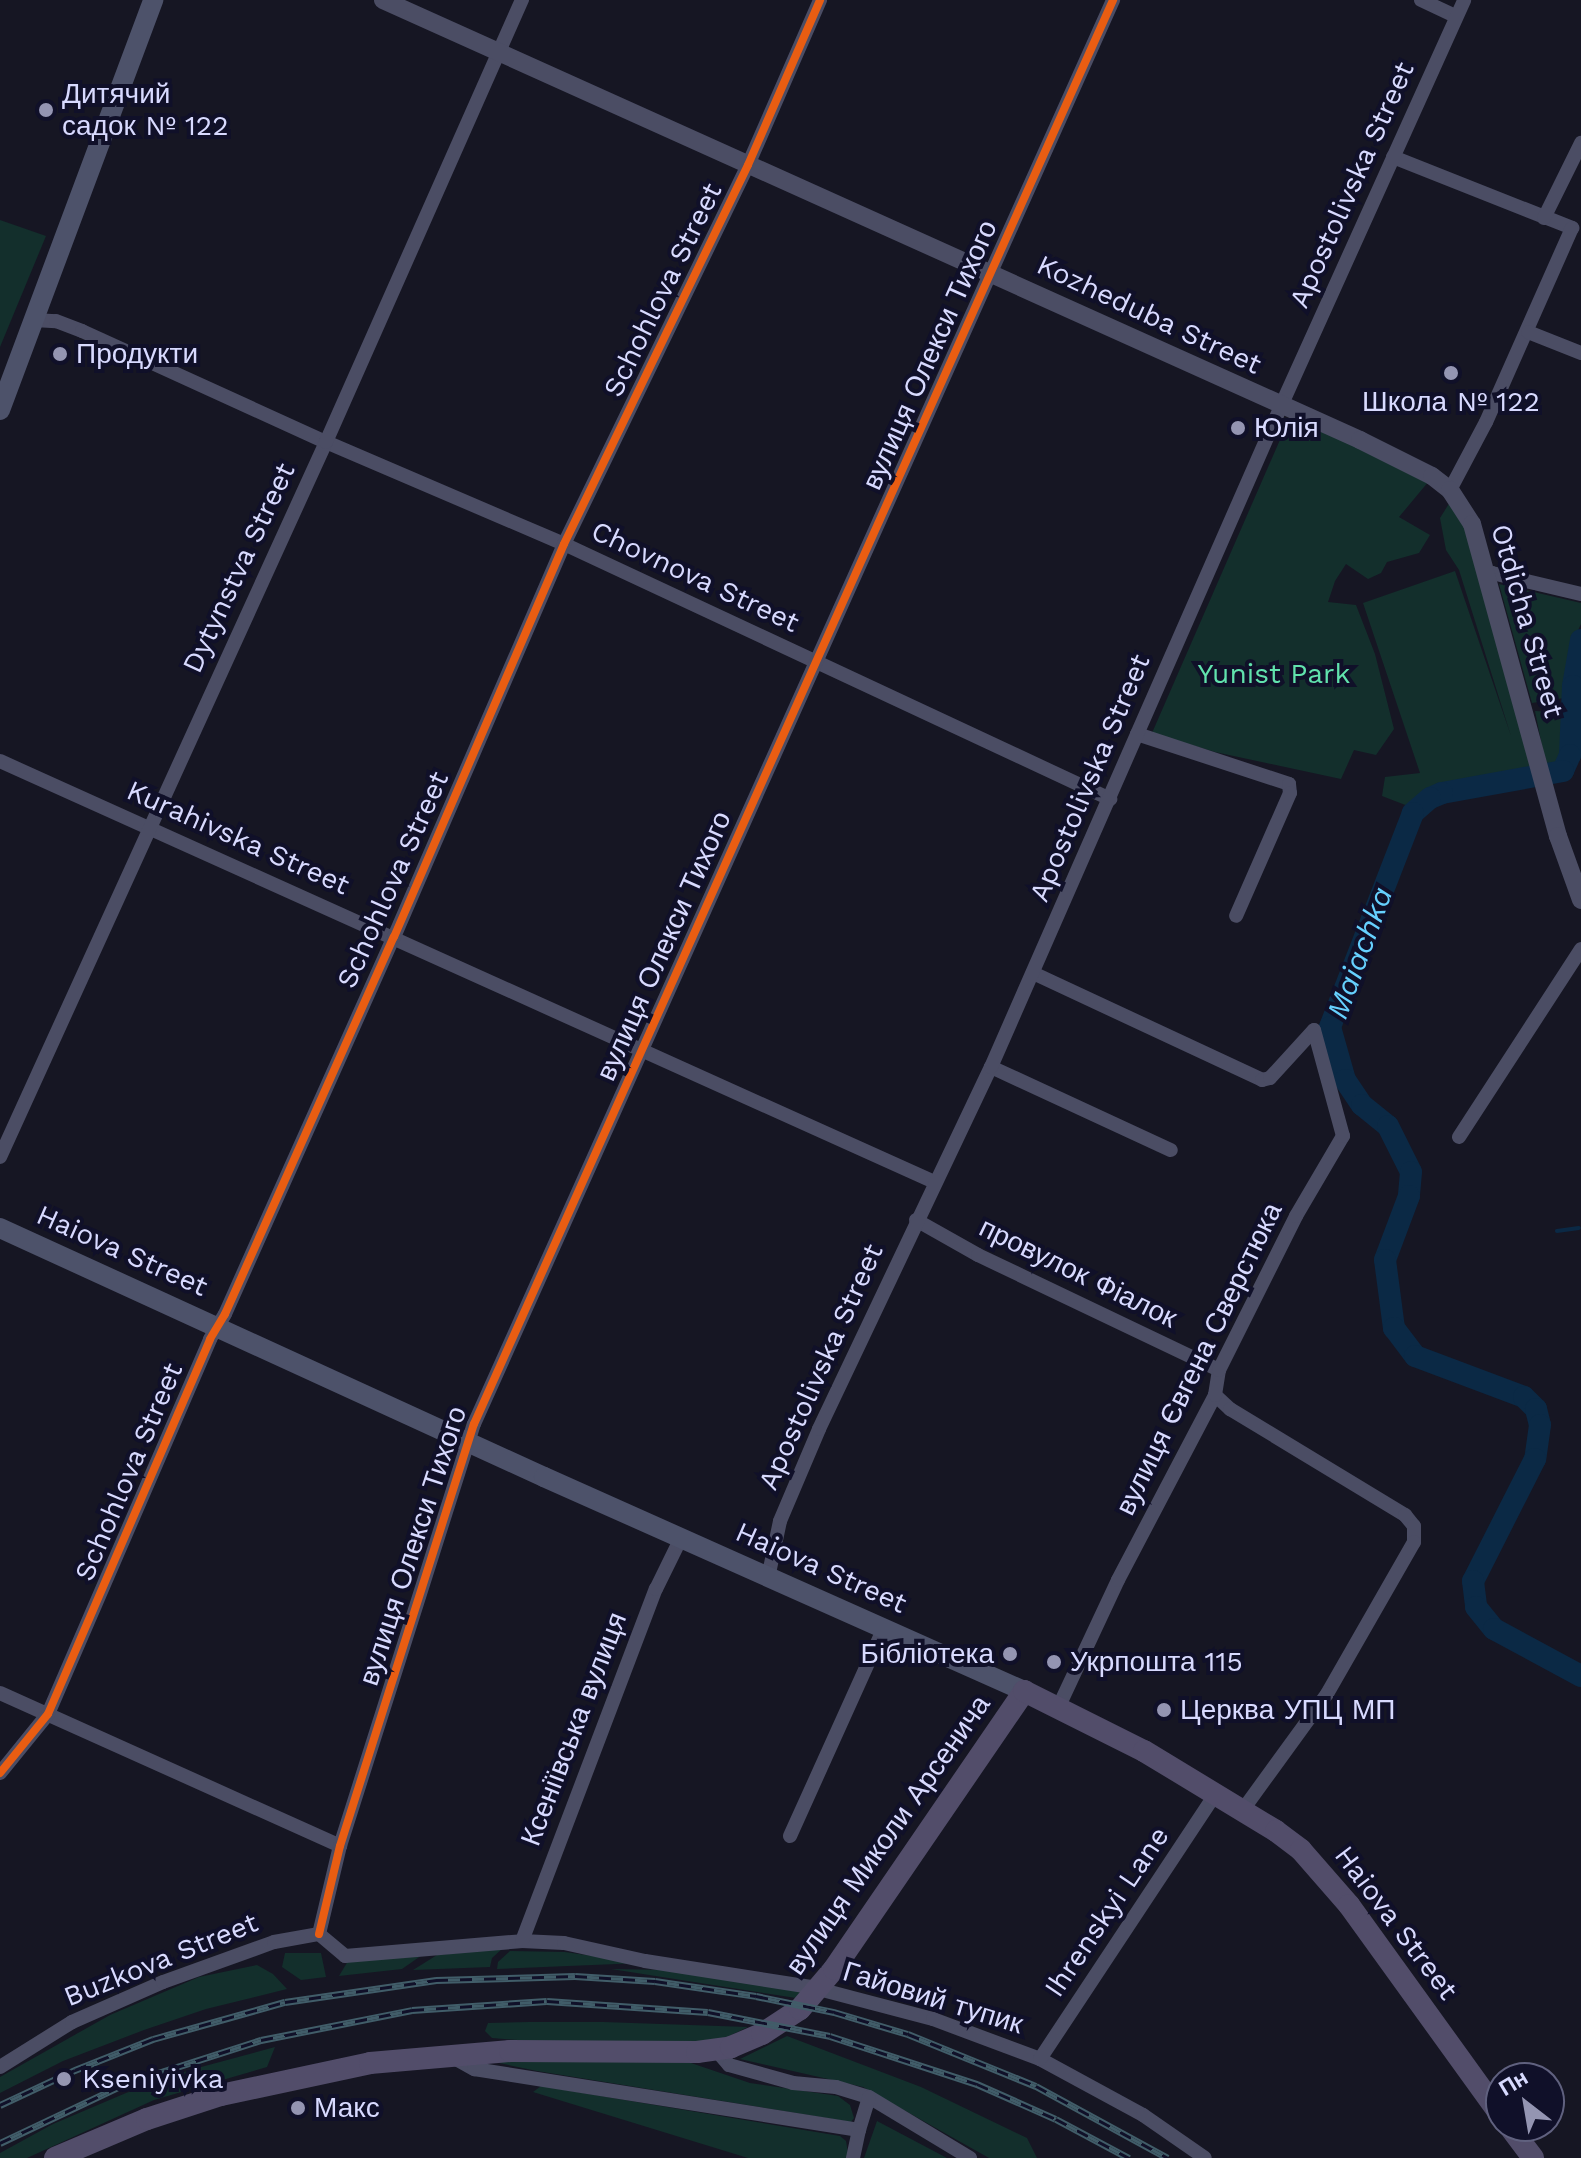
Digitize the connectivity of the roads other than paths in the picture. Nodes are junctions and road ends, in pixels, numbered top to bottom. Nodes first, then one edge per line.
1 (153, 0) edge
2 (383, 0) edge
3 (522, 0) edge
4 (820, 0) edge
5 (1113, 0) edge
6 (1421, 0) edge
7 (1464, 0) edge
8 (1456, 16) junction
9 (499, 51) junction
10 (1581, 143) edge
11 (1393, 157) junction
12 (748, 165) junction
13 (1544, 218) junction
14 (990, 273) junction
15 (34, 320) junction
16 (1528, 332) junction
17 (1581, 353) edge
18 (1281, 406) junction
19 (0, 410) edge
20 (326, 442) junction
21 (1450, 490) junction
22 (564, 544) junction
23 (1486, 574) junction
24 (1581, 594) edge
25 (817, 663) junction
26 (1137, 734) junction
27 (0, 761) edge
28 (1110, 799) junction
29 (148, 828) junction
30 (1581, 900) edge
31 (1236, 916) dead end
32 (394, 937) junction
33 (1581, 949) edge
34 (1033, 973) junction
35 (641, 1050) junction
36 (991, 1067) junction
37 (1459, 1137) dead end
38 (1171, 1150) dead end
39 (0, 1157) edge
40 (934, 1182) junction
41 (916, 1220) junction
42 (0, 1228) edge
43 (217, 1327) junction
44 (1219, 1370) junction
45 (1215, 1395) junction
46 (467, 1441) junction
47 (681, 1538) junction
48 (768, 1578) junction
49 (884, 1628) junction
50 (1024, 1691) junction
51 (0, 1693) edge
52 (1059, 1706) junction
53 (48, 1714) junction
54 (0, 1773) edge
55 (1216, 1793) junction
56 (1242, 1811) junction
57 (790, 1836) dead end
58 (340, 1846) junction
59 (319, 1934) junction
60 (522, 1941) junction
61 (723, 2048) junction
62 (446, 2054) junction
63 (1040, 2059) junction
64 (0, 2067) edge
65 (1485, 2094) edge
66 (869, 2097) junction
67 (859, 2130) junction
68 (55, 2158) edge
69 (853, 2158) edge
70 (970, 2158) edge
71 (1205, 2158) edge

1 - 15 main road
2 - 9 street, Kozheduba Street
3 - 9 street, Dytynstva Street
4 - 12 street, Schohlova Street
5 - 14 street, вулиця Олекси Тихого
6 - 8 street
7 - 8 street, Apostolivska Street
8 - 11 street, Apostolivska Street
9 - 12 street, Kozheduba Street
9 - 20 street, Dytynstva Street
10 - 13 street
11 - 13 street
11 - 18 street, Apostolivska Street
12 - 14 street, Kozheduba Street
12 - 22 street, Schohlova Street
13 - 16 street
14 - 18 street, Kozheduba Street
14 - 25 street, вулиця Олекси Тихого
15 - 19 main road
15 - 20 street, Chovnova Street
16 - 17 street
16 - 21 street
18 - 21 street, Kozheduba Street
18 - 26 street, Apostolivska Street
20 - 22 street, Chovnova Street
20 - 29 street, Dytynstva Street
21 - 23 street, Otdicha Street
22 - 25 street, Chovnova Street
22 - 32 street, Schohlova Street
23 - 24 street
23 - 30 street, Otdicha Street
25 - 28 street, Chovnova Street
25 - 35 street, вулиця Олекси Тихого
26 - 28 street, Apostolivska Street
26 - 31 street
27 - 29 street, Kurahivska Street
28 - 34 street, Apostolivska Street
29 - 32 street, Kurahivska Street
29 - 39 street, Dytynstva Street
32 - 35 street, Kurahivska Street
32 - 43 street, Schohlova Street
33 - 37 street
34 - 36 street, Apostolivska Street
34 - 44 street, вулиця Євгена Сверстюка
35 - 40 street, Kurahivska Street
35 - 46 street, вулиця Олекси Тихого
36 - 38 street
36 - 40 street, Apostolivska Street
40 - 41 street, Apostolivska Street
41 - 44 street, провулок Фіалок
41 - 48 street, Apostolivska Street
42 - 43 main road, Haiova Street
43 - 46 main road, Haiova Street
43 - 53 street, Schohlova Street
44 - 45 street, вулиця Євгена Сверстюка
45 - 52 street, вулиця Євгена Сверстюка
45 - 56 street
46 - 47 main road, Haiova Street
46 - 58 street, вулиця Олекси Тихого
47 - 48 main road, Haiova Street
47 - 60 street, Ксеніївська вулиця
48 - 49 main road, Haiova Street
49 - 50 main road, Haiova Street
49 - 57 street
50 - 52 main road, Haiova Street
50 - 61 main road, вулиця Миколи Арсенича
51 - 53 street
52 - 55 main road, Haiova Street
53 - 54 street, Schohlova Street
53 - 58 street
55 - 56 main road, Haiova Street
55 - 63 street, Ihrenskyi Lane
56 - 65 main road, Haiova Street
58 - 59 street, вулиця Олекси Тихого
59 - 60 street, Гайовий тупик
59 - 64 street, Buzkova Street
60 - 63 street, Гайовий тупик
61 - 62 main road, вулиця Миколи Арсенича
61 - 66 street
62 - 67 street
62 - 68 main road, вулиця Миколи Арсенича
63 - 71 street
66 - 67 street
66 - 70 street
67 - 69 street

